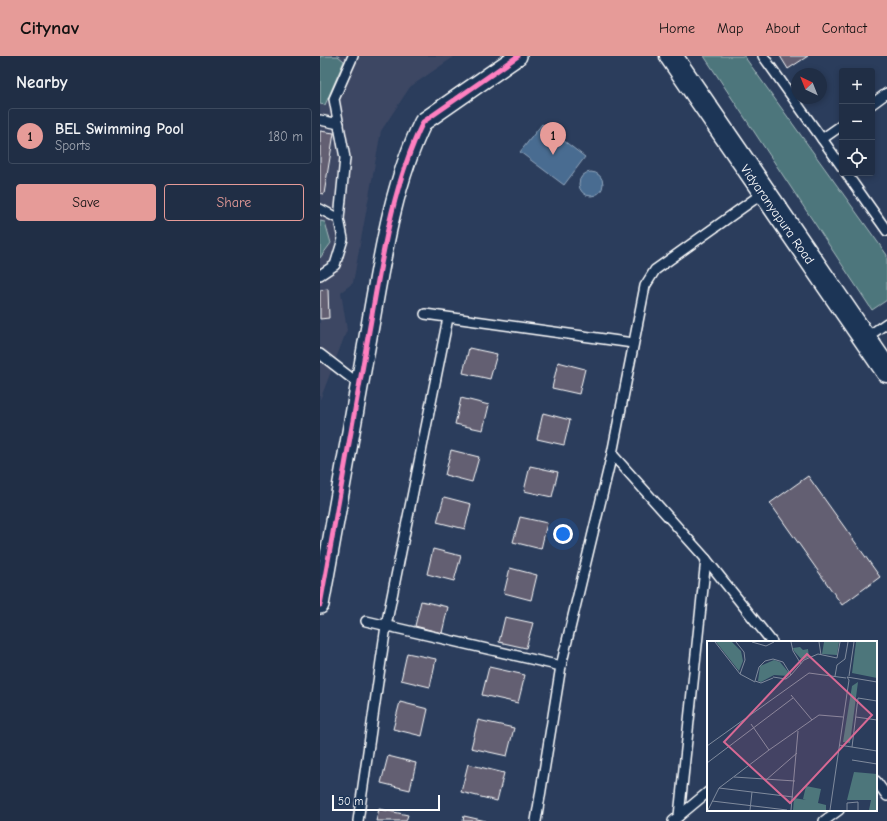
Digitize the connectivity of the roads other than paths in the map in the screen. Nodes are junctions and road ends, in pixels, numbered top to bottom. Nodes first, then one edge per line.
1 (353, 56) edge
2 (518, 56) edge
3 (671, 56) edge
4 (763, 56) edge
5 (887, 94) edge
6 (875, 102) edge
7 (320, 120) edge
8 (339, 124) junction
9 (839, 128) edge
10 (822, 139) junction
11 (839, 163) edge
12 (848, 176) edge
13 (763, 193) junction
14 (320, 209) edge
15 (339, 219) junction
16 (887, 231) edge
17 (320, 275) edge
18 (425, 314) dead end
19 (448, 318) junction
20 (887, 323) edge
21 (864, 339) junction
22 (633, 343) junction
23 (320, 354) edge
24 (887, 372) edge
25 (359, 384) junction
26 (612, 454) junction
27 (706, 559) junction
28 (320, 605) edge
29 (366, 621) dead end
30 (386, 626) junction
31 (771, 641) edge
32 (561, 666) junction
33 (877, 783) edge
34 (707, 793) edge
35 (887, 796) edge
36 (838, 811) edge
37 (676, 819) edge
38 (358, 821) edge
39 (536, 821) edge
40 (824, 821) edge

1 - 8 lane
2 - 25 street
3 - 13 main road, Vidyaranyapura Road
4 - 10 lane
5 - 6 lane
7 - 8 lane
8 - 15 lane
9 - 10 lane
10 - 11 lane
12 - 16 lane
13 - 21 main road, Vidyaranyapura Road
13 - 22 lane
14 - 15 lane
15 - 17 lane
18 - 19 lane
19 - 22 lane
19 - 30 lane
20 - 21 lane
21 - 24 main road, Vidyaranyapura Road
22 - 26 lane
23 - 25 lane
25 - 28 street
26 - 27 lane
26 - 32 lane
27 - 31 lane
27 - 37 lane
29 - 30 lane
30 - 32 lane
30 - 38 lane
32 - 39 lane
33 - 35 lane
34 - 37 lane
36 - 40 lane

